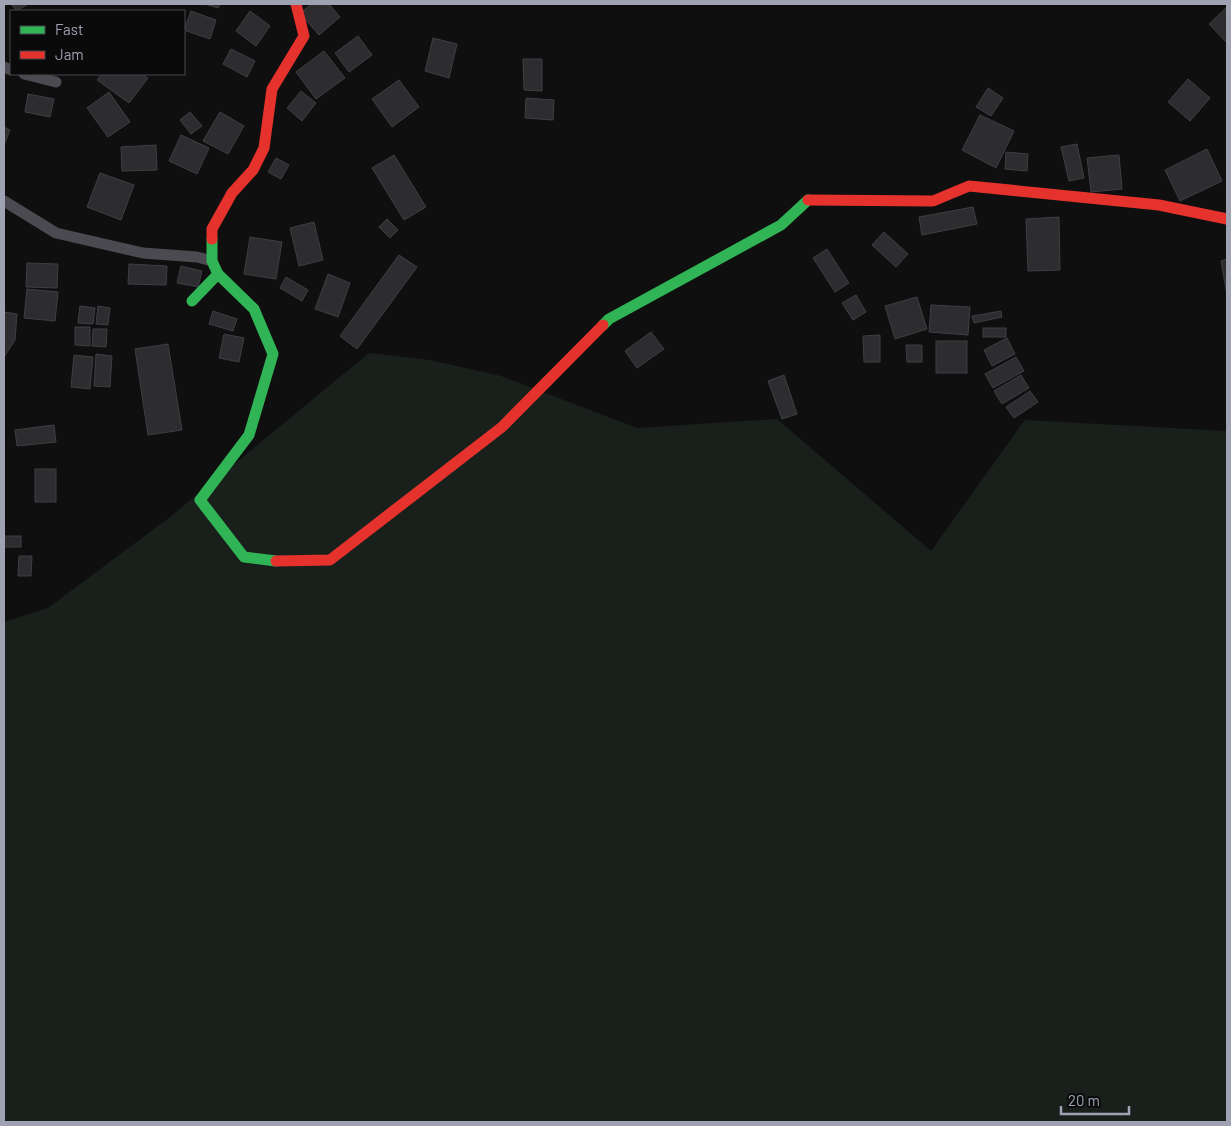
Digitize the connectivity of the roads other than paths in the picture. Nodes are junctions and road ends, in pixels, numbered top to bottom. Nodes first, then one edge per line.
1 (296, 4) edge
2 (28, 75) edge
3 (56, 82) dead end
4 (4, 201) edge
5 (1227, 219) edge
6 (212, 262) junction
7 (218, 274) junction
8 (192, 301) dead end

1 - 6 street
2 - 3 lane
4 - 6 lane
5 - 7 street
6 - 7 street
7 - 8 street

